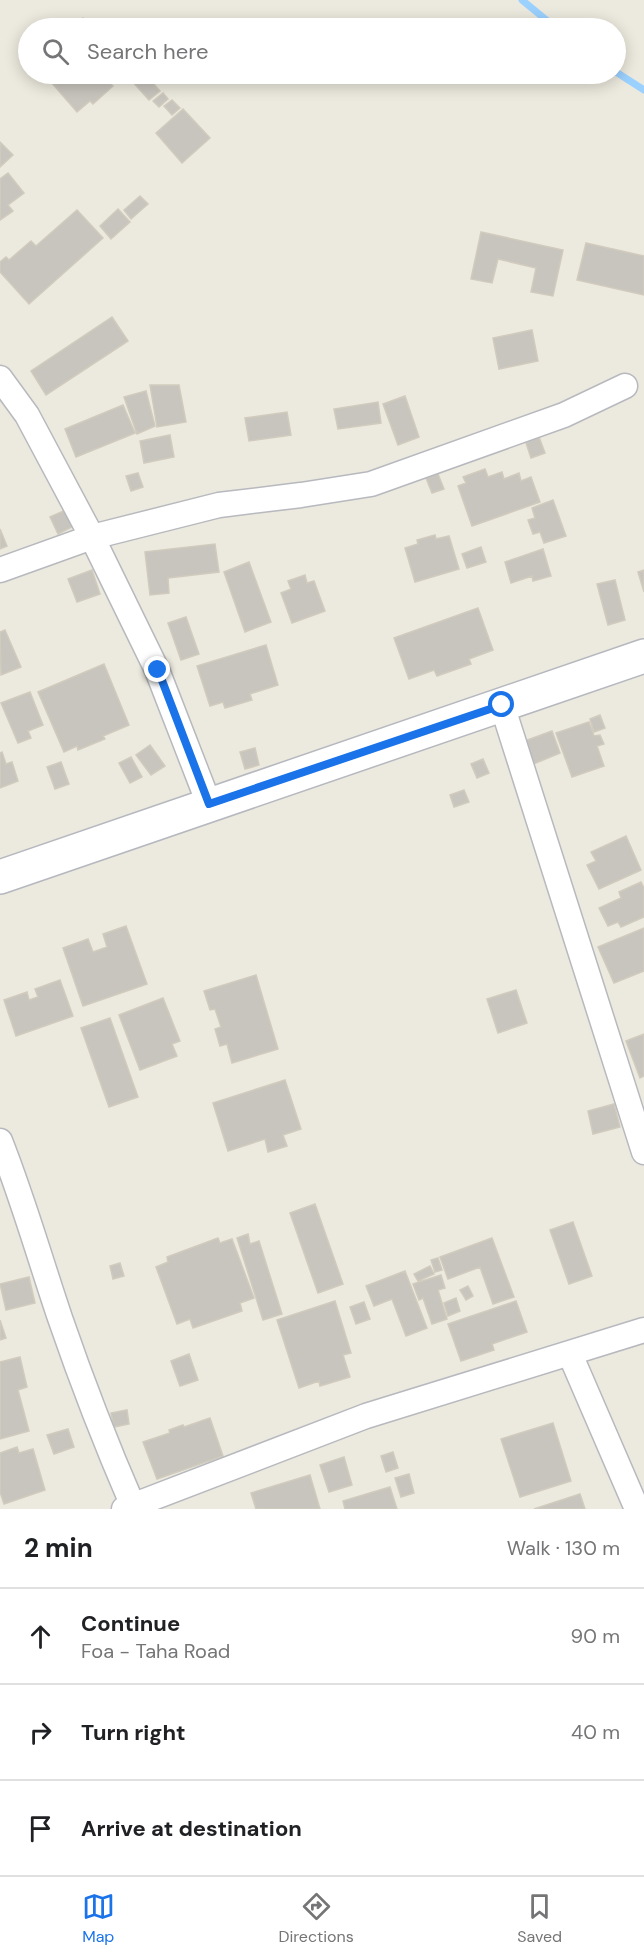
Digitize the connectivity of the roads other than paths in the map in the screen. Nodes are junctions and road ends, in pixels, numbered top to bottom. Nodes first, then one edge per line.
1 (0, 378) edge
2 (625, 386) dead end
3 (92, 537) junction
4 (0, 570) edge
5 (644, 656) edge
6 (502, 705) junction
7 (209, 804) junction
8 (0, 877) edge
9 (0, 1141) edge
10 (644, 1152) edge
11 (644, 1330) edge
12 (570, 1354) junction
13 (128, 1507) edge
14 (636, 1509) edge

1 - 3 street
2 - 3 street
3 - 4 street
3 - 7 street
5 - 6 street
6 - 7 street
6 - 10 street
7 - 8 street
9 - 13 street
11 - 12 street
12 - 13 street
12 - 14 street

